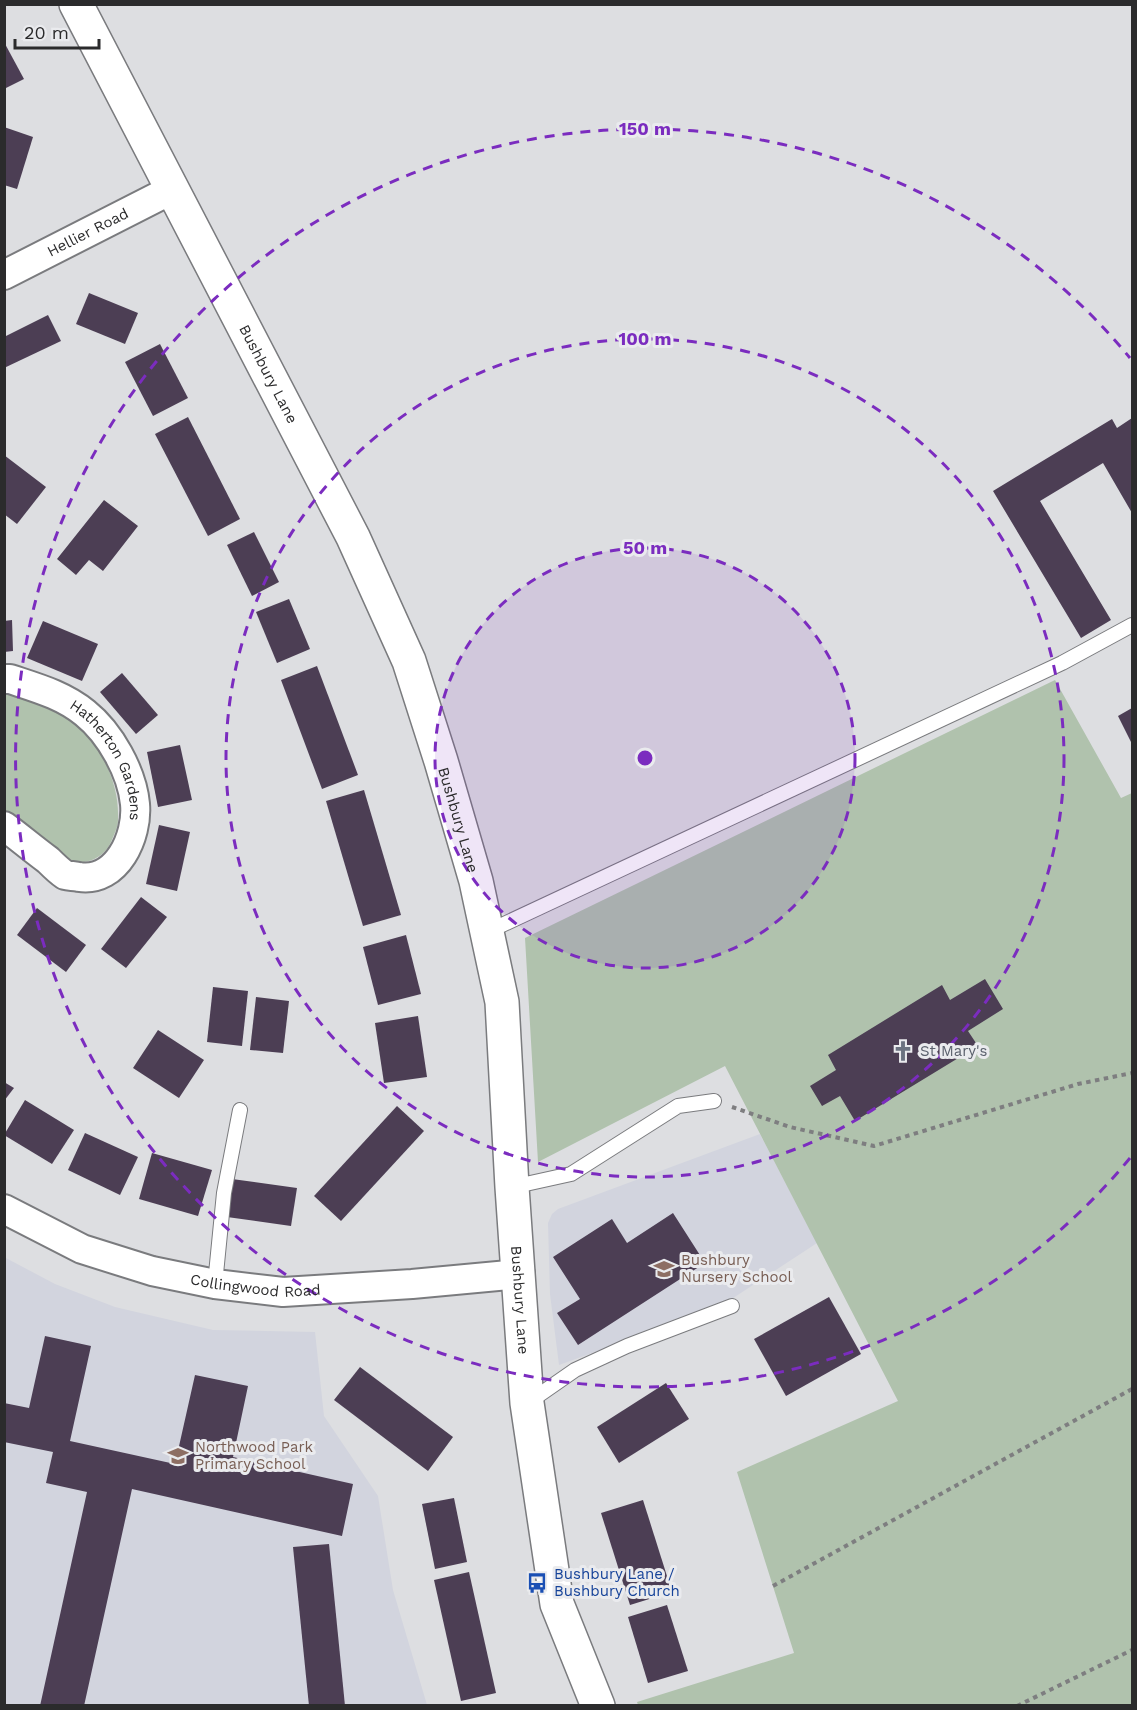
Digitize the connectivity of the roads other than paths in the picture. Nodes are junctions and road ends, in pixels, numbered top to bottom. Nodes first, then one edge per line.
1 (76, 4) edge
2 (171, 190) junction
3 (4, 275) edge
4 (1132, 625) edge
5 (4, 679) edge
6 (4, 825) edge
7 (487, 932) junction
8 (714, 1101) road end
9 (240, 1110) dead end
10 (512, 1187) junction
11 (4, 1209) edge
12 (520, 1274) junction
13 (215, 1284) junction
14 (732, 1306) dead end
15 (527, 1403) junction
16 (598, 1706) edge

1 - 2 street, Bushbury Lane
2 - 3 street, Hellier Road
2 - 7 street, Bushbury Lane
4 - 7 lane
5 - 6 street, Hatherton Gardens
7 - 10 street, Bushbury Lane
8 - 10 lane
9 - 13 lane
10 - 12 street, Bushbury Lane
11 - 13 street, Collingwood Road
12 - 13 street, Collingwood Road
12 - 15 street, Bushbury Lane
14 - 15 lane
15 - 16 street, Bushbury Lane

